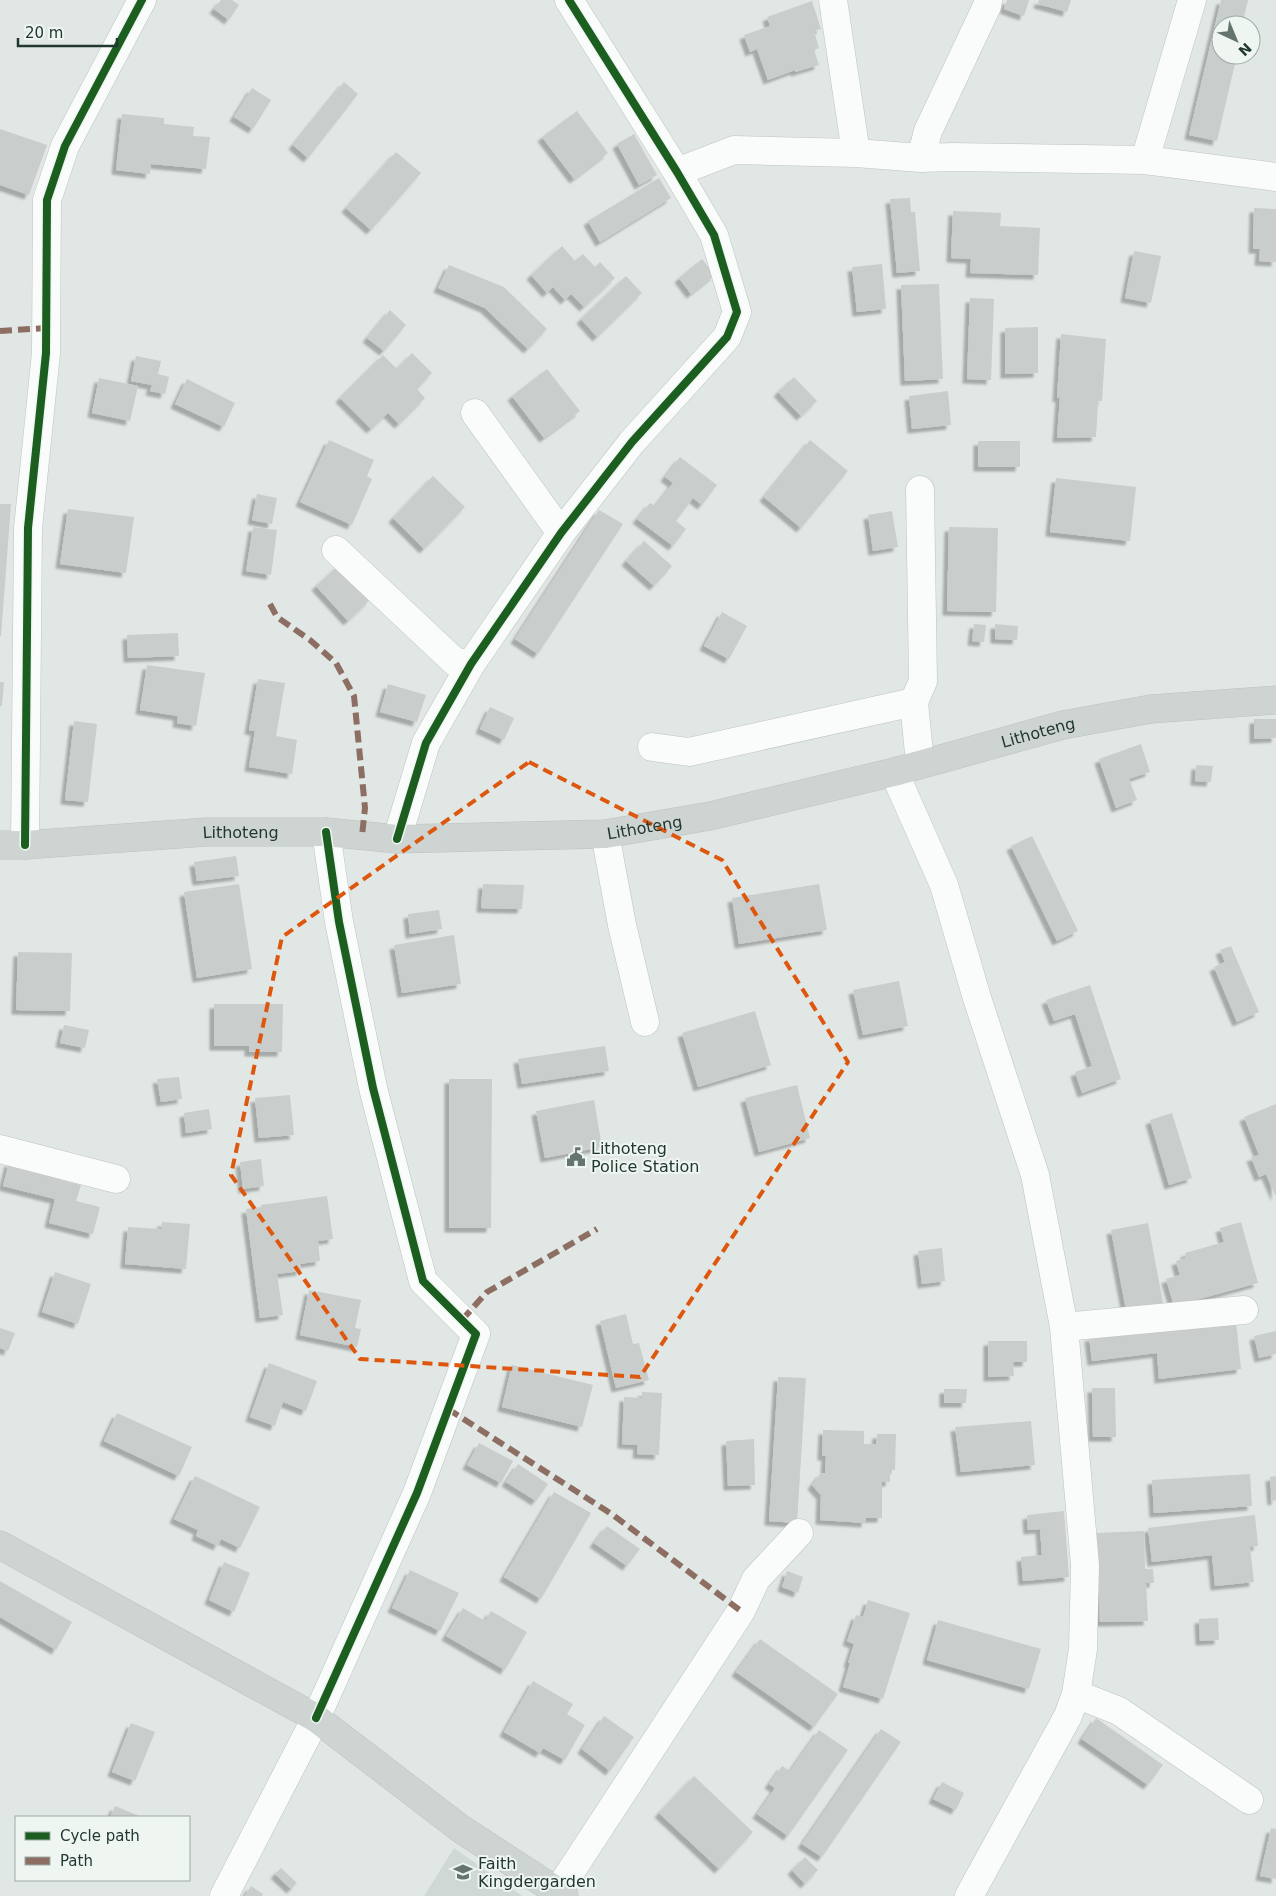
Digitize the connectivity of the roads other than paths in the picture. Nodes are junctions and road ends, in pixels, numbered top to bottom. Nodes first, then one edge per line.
1 (142, 0) edge
2 (569, 0) edge
3 (834, 0) edge
4 (988, 0) edge
5 (1192, 0) edge
6 (856, 153) junction
7 (921, 158) junction
8 (1145, 160) junction
9 (677, 172) junction
10 (1276, 178) edge
11 (475, 413) dead end
12 (920, 490) dead end
13 (561, 532) junction
14 (336, 550) dead end
15 (471, 664) junction
16 (1276, 700) edge
17 (914, 702) junction
18 (652, 747) dead end
19 (920, 764) junction
20 (894, 772) junction
21 (326, 832) junction
22 (605, 834) junction
23 (396, 839) junction
24 (13, 845) edge
25 (645, 1022) dead end
26 (0, 1149) edge
27 (116, 1179) dead end
28 (1244, 1310) dead end
29 (1064, 1327) junction
30 (799, 1533) dead end
31 (0, 1546) edge
32 (1076, 1694) junction
33 (316, 1718) junction
34 (1249, 1800) dead end
35 (561, 1894) edge
36 (224, 1896) edge
37 (969, 1896) edge

1 - 24 street
2 - 9 street
3 - 6 street
4 - 7 street
5 - 8 street
6 - 7 street
6 - 9 street
7 - 8 street
8 - 10 street
9 - 13 street
11 - 13 street
12 - 17 street
13 - 15 street
14 - 15 street
15 - 23 street
16 - 19 main road, Lithoteng
17 - 18 street
17 - 19 street
19 - 20 main road, Lithoteng
20 - 22 main road, Lithoteng
20 - 29 street
21 - 23 main road, Lithoteng
21 - 24 main road, Lithoteng
21 - 33 street
22 - 23 main road, Lithoteng
22 - 25 street
26 - 27 street
28 - 29 street
29 - 32 street
30 - 35 street
31 - 33 main road
32 - 34 street
32 - 37 street
33 - 35 main road
33 - 36 street

